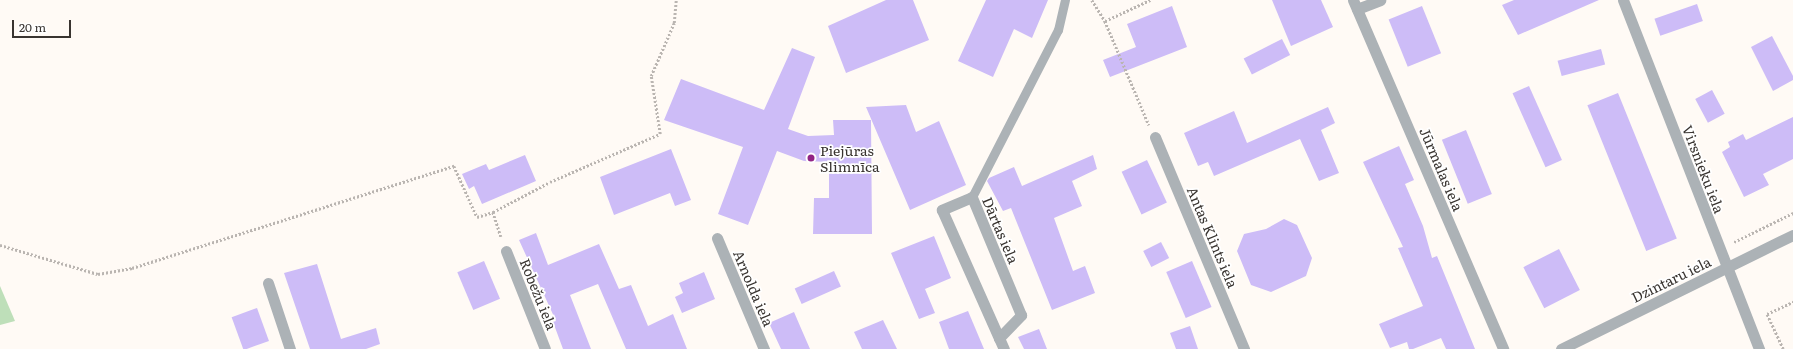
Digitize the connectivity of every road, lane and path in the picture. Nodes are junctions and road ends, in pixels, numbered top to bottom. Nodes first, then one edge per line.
1 (676, 0) edge
2 (1065, 0) edge
3 (1092, 0) edge
4 (1150, 0) edge
5 (1380, 0) edge
6 (1623, 0) edge
7 (1355, 4) edge
8 (1105, 21) junction
9 (1154, 137) joint
10 (972, 197) junction
11 (493, 212) junction
12 (1793, 235) edge
13 (717, 238) dead end
14 (0, 245) edge
15 (506, 251) joint
16 (1726, 268) junction
17 (268, 283) dead end
18 (1793, 302) edge
19 (999, 338) junction
20 (290, 349) edge
21 (545, 349) edge
22 (764, 349) edge
23 (1004, 349) edge
24 (1244, 349) edge
25 (1503, 349) edge
26 (1561, 349) edge
27 (1759, 349) edge
28 (1783, 349) edge

1 - 11 path
2 - 10 lane
3 - 8 path
4 - 8 path
5 - 7 street
6 - 16 street, Virsnieku iela
7 - 25 street, Jūrmalas iela
8 - 9 path
9 - 24 street, Antas Klints iela
10 - 19 street, Dārtas iela
10 - 19 street, Dārtas iela
11 - 14 path
11 - 15 path
12 - 16 street, Dzintaru iela
13 - 22 street, Arnolda iela
15 - 21 street, Robežu iela
16 - 26 street, Dzintaru iela
16 - 27 street, Virsnieku iela
17 - 20 street
18 - 28 path
19 - 23 street, Dārtas iela

